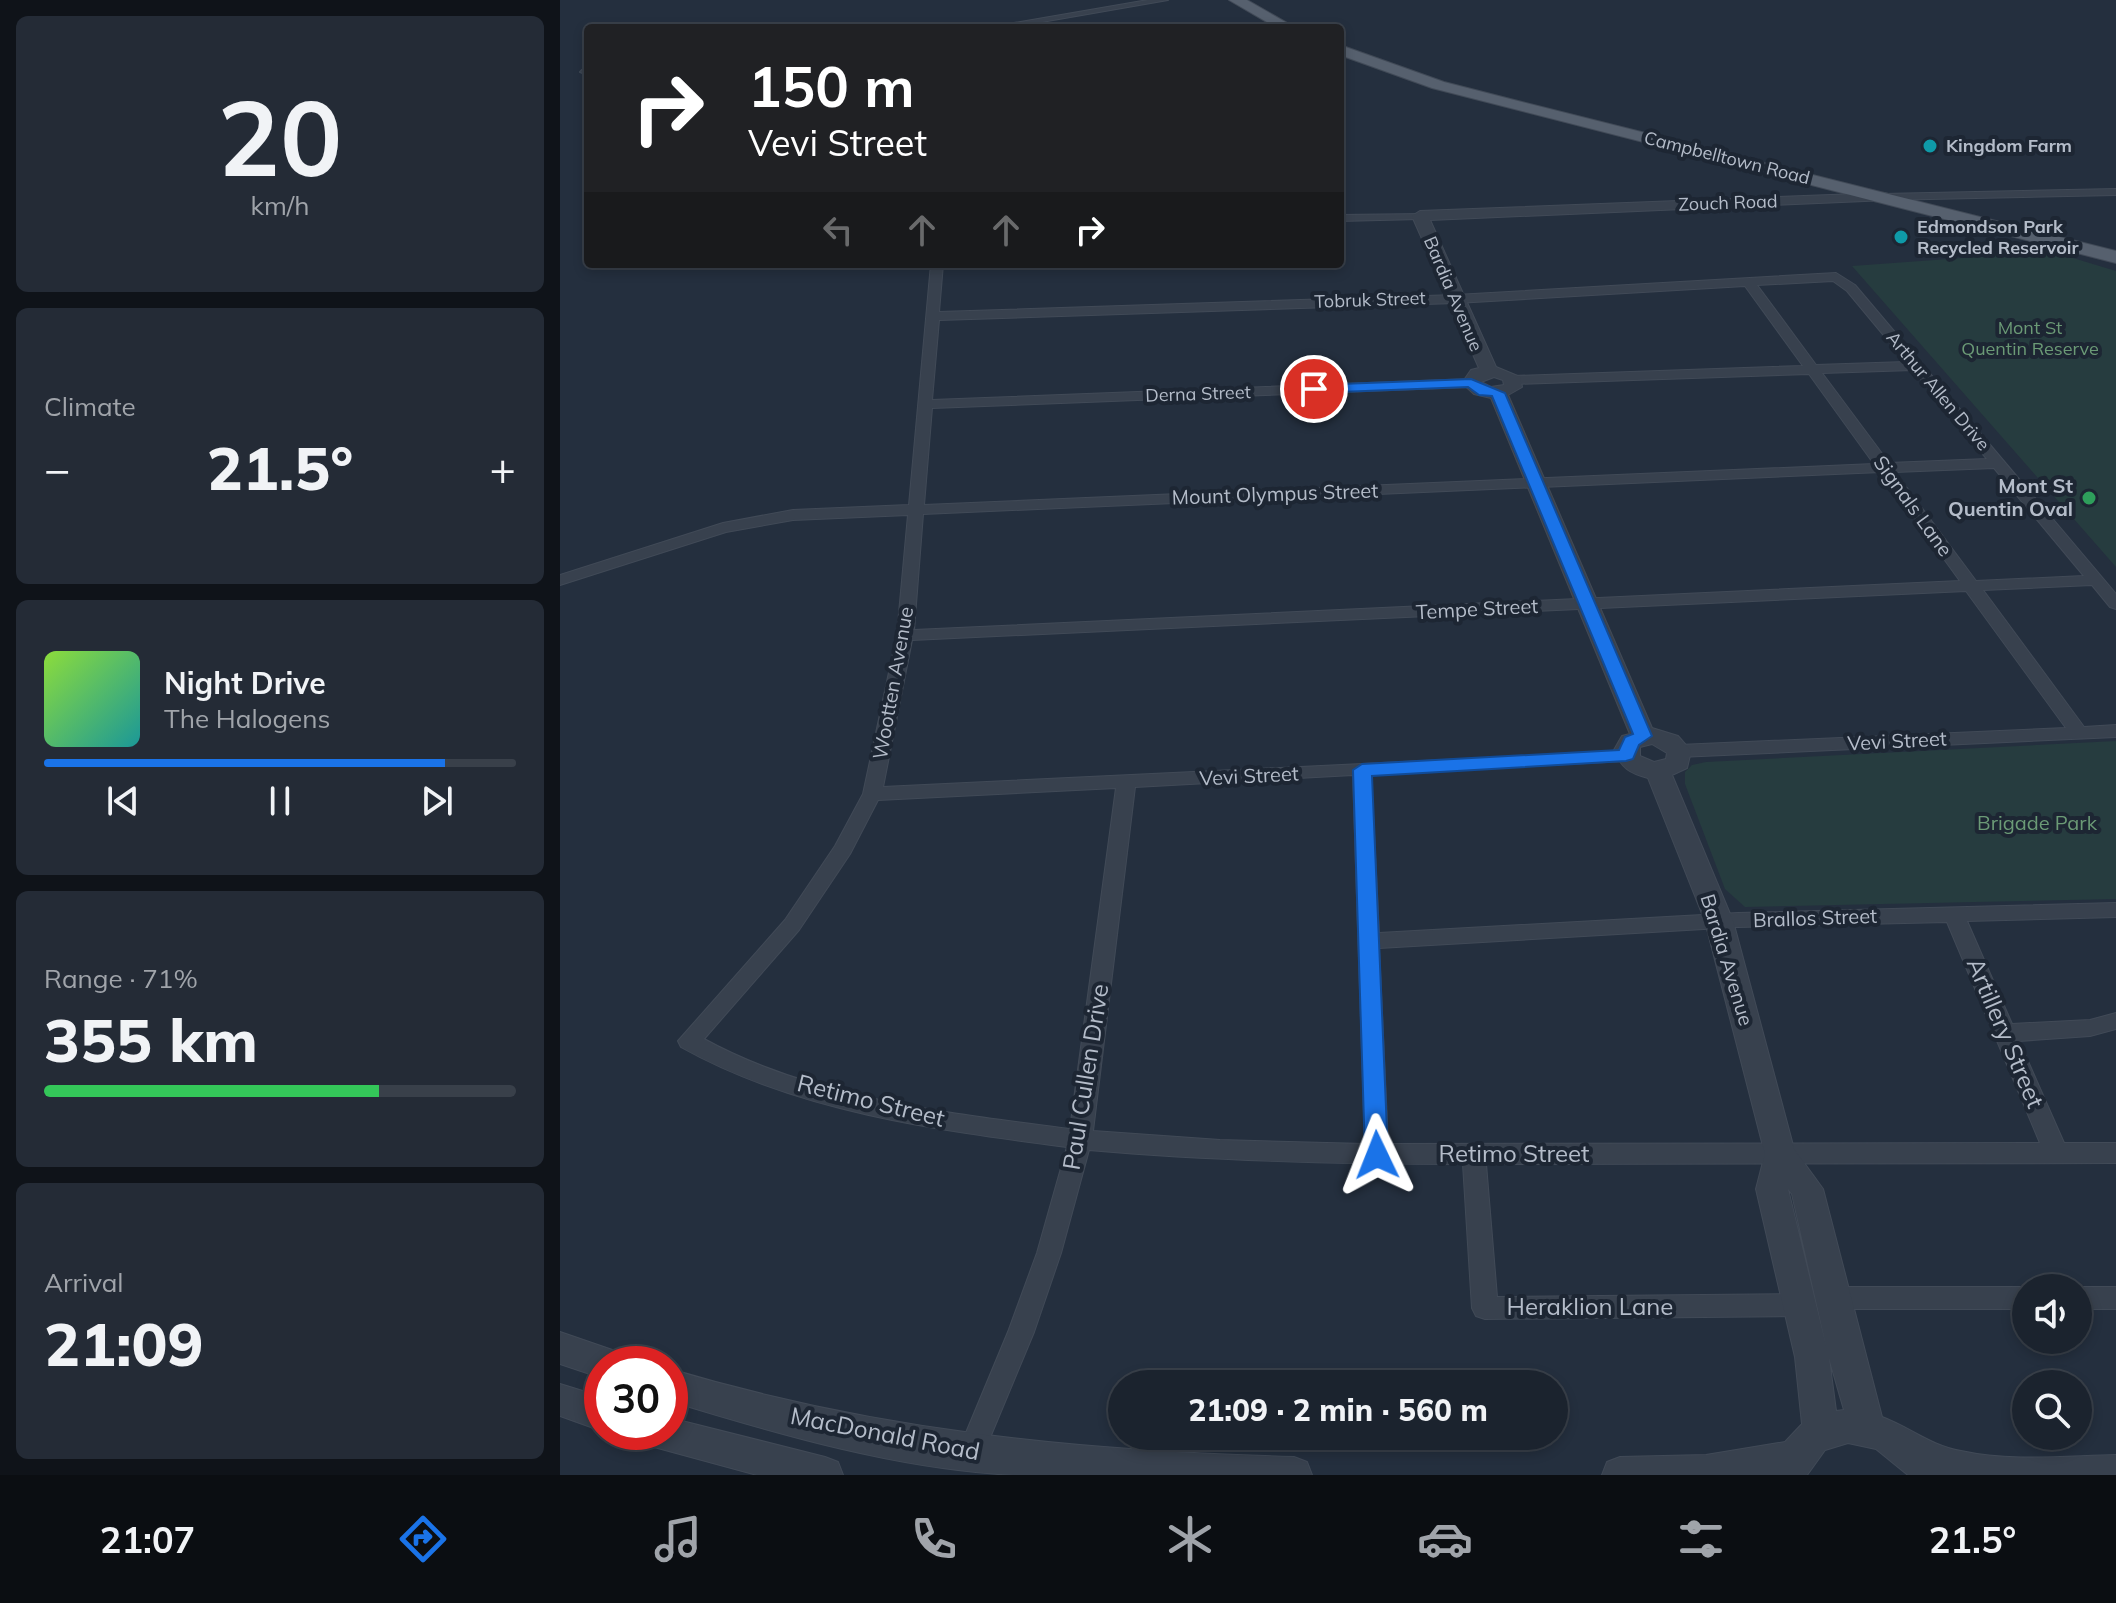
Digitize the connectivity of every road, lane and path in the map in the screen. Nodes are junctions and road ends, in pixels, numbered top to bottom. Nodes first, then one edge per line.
1 (1164, 0) edge
2 (1236, 0) edge
3 (1015, 24) edge
4 (1281, 24) edge
5 (1344, 51) edge
6 (1831, 192) junction
7 (2116, 192) edge
8 (1883, 197) junction
9 (1420, 216) junction
10 (1344, 218) edge
11 (2116, 257) edge
12 (937, 268) edge
13 (1747, 280) junction
14 (1851, 288) joint
15 (1456, 299) junction
16 (932, 316) junction
17 (1917, 366) junction
18 (1813, 370) junction
19 (1489, 372) junction
20 (1471, 383) junction
21 (1506, 386) junction
22 (925, 404) junction
23 (1998, 463) junction
24 (1886, 468) junction
25 (1535, 483) junction
26 (916, 508) junction
27 (560, 580) edge
28 (2096, 580) junction
29 (1972, 586) junction
30 (1587, 604) junction
31 (2116, 604) edge
32 (905, 635) junction
33 (2116, 731) edge
34 (2079, 733) junction
35 (1643, 736) junction
36 (1679, 751) junction
37 (1626, 755) junction
38 (1362, 770) junction
39 (1658, 771) junction
40 (1126, 782) junction
41 (872, 794) junction
42 (2116, 910) edge
43 (1954, 914) junction
44 (1719, 921) junction
45 (1370, 941) junction
46 (2116, 1021) edge
47 (2005, 1033) junction
48 (689, 1041) joint
49 (1080, 1142) junction
50 (2056, 1152) junction
51 (2116, 1153) edge
52 (1474, 1154) junction
53 (1780, 1154) junction
54 (1377, 1155) junction
55 (1834, 1298) junction
56 (2012, 1298) edge
57 (2092, 1298) edge
58 (2116, 1298) edge
59 (1801, 1305) junction
60 (560, 1348) edge
61 (584, 1356) edge
62 (688, 1390) edge
63 (560, 1400) edge
64 (584, 1408) edge
65 (1867, 1428) junction
66 (1821, 1432) junction
67 (688, 1440) edge
68 (971, 1452) junction
69 (1921, 1464) edge
70 (1792, 1466) edge
71 (2116, 1473) edge
72 (825, 1475) edge
73 (1294, 1475) edge
74 (1620, 1475) edge

1 - 3 street
2 - 4 main road
5 - 6 main road, Campbelltown Road
6 - 8 main road, Campbelltown Road
6 - 9 street, Zouch Road
7 - 8 street
8 - 11 main road, Campbelltown Road
9 - 10 street, Zouch Road
9 - 15 street, Bardia Avenue
12 - 16 street, Wootten Avenue
13 - 14 street, Tobruk Street
13 - 15 street, Tobruk Street
13 - 18 street, Signals Lane
14 - 17 street, Arthur Allen Drive
15 - 16 street, Tobruk Street
15 - 19 street, Bardia Avenue
16 - 22 street, Wootten Avenue
17 - 18 street
17 - 23 street, Arthur Allen Drive
18 - 21 street
18 - 24 street, Signals Lane
19 - 20 street
19 - 21 street
20 - 21 street
20 - 22 street, Derna Street
21 - 25 street
22 - 26 street, Wootten Avenue
23 - 24 street, Mount Olympus Street
23 - 28 street, Arthur Allen Drive
24 - 25 street, Mount Olympus Street
24 - 29 street, Signals Lane
25 - 26 street, Mount Olympus Street
25 - 30 street
26 - 27 street, Mount Olympus Street
26 - 32 street, Wootten Avenue
28 - 29 street, Tempe Street
28 - 31 street, Arthur Allen Drive
29 - 30 street, Tempe Street
29 - 34 street, Signals Lane
30 - 32 street, Tempe Street
30 - 35 street
32 - 41 street, Wootten Avenue
33 - 34 street, Vevi Street
34 - 36 street, Vevi Street
35 - 36 street
35 - 37 street
36 - 39 street
37 - 38 street, Vevi Street
37 - 39 street
38 - 40 street, Vevi Street
38 - 45 street
39 - 44 street, Bardia Avenue
40 - 41 street, Vevi Street
40 - 49 street, Paul Cullen Drive
41 - 48 street, Wootten Avenue
42 - 43 street, Brallos Street
43 - 44 street, Brallos Street
43 - 47 street, Artillery Street
44 - 45 street, Brallos Street
44 - 53 street, Bardia Avenue
45 - 54 street
46 - 47 street
47 - 50 street, Artillery Street
48 - 49 street, Retimo Street
49 - 54 street, Retimo Street
49 - 68 street, Paul Cullen Drive
50 - 51 street, Retimo Street
50 - 53 street, Retimo Street
52 - 53 street, Retimo Street
52 - 54 street, Retimo Street
52 - 59 street, Heraklion Lane
53 - 55 street, Bardia Avenue
53 - 59 street, Bardia Avenue
55 - 56 street
55 - 65 street, Bardia Avenue
57 - 58 street
59 - 66 street, Bardia Avenue
60 - 61 street
62 - 68 street, MacDonald Road
63 - 64 street
65 - 66 street
65 - 69 street
66 - 70 street
67 - 72 street
68 - 73 street, MacDonald Road
69 - 71 street
70 - 74 street

